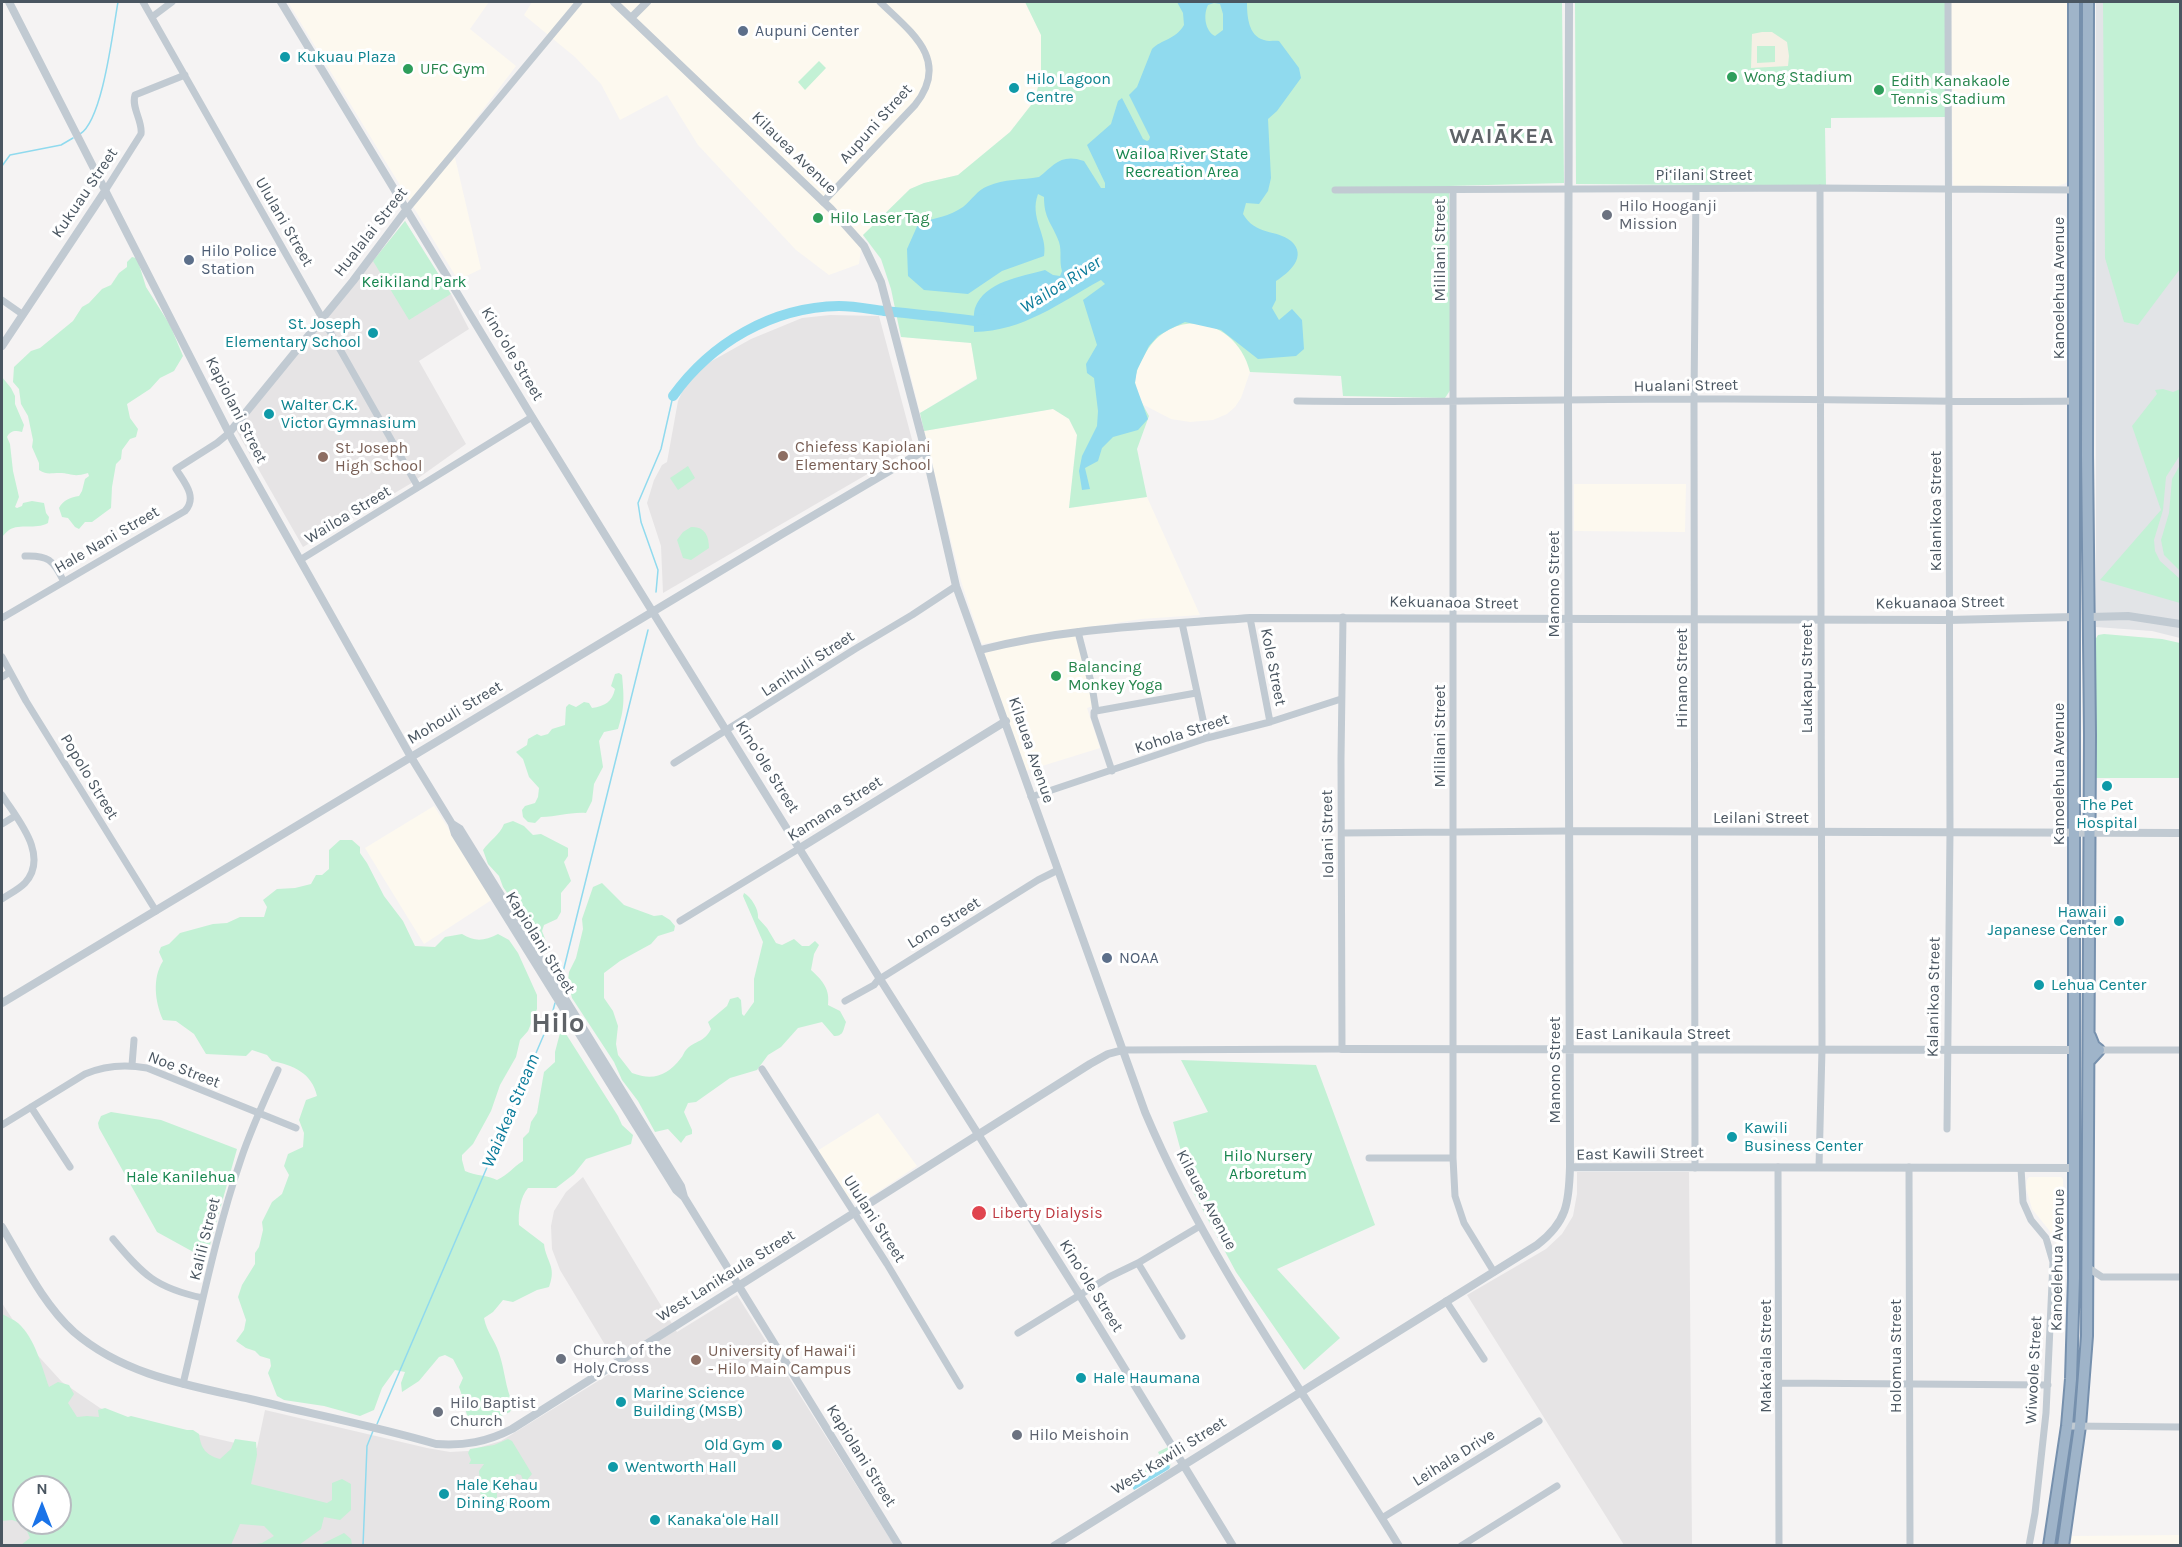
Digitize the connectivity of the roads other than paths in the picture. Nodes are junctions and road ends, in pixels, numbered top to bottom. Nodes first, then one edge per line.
1 (9, 2) edge
2 (143, 2) edge
3 (172, 2) edge
4 (280, 2) edge
5 (579, 2) edge
6 (614, 2) edge
7 (647, 2) edge
8 (880, 2) edge
9 (1569, 2) edge
10 (1948, 2) edge
11 (2074, 2) edge
12 (2088, 2) edge
13 (152, 17) junction
14 (631, 18) junction
15 (185, 75) junction
16 (2088, 158) junction
17 (1820, 188) junction
18 (1696, 189) junction
19 (1335, 190) dead end
20 (1453, 190) junction
21 (1568, 190) junction
22 (1949, 190) junction
23 (2074, 190) junction
24 (105, 191) junction
25 (823, 202) junction
26 (407, 209) junction
27 (2088, 209) junction
28 (2, 300) edge
29 (22, 314) junction
30 (323, 318) junction
31 (2, 346) edge
32 (1695, 399) junction
33 (1821, 399) junction
34 (1297, 401) dead end
35 (1454, 401) junction
36 (1568, 401) junction
37 (2074, 401) junction
38 (1950, 403) junction
39 (532, 417) junction
40 (229, 433) junction
41 (925, 450) junction
42 (176, 468) joint
43 (418, 487) junction
44 (25, 556) dead end
45 (300, 560) junction
46 (63, 580) junction
47 (956, 586) junction
48 (653, 612) junction
49 (1343, 617) junction
50 (2074, 617) junction
51 (2090, 617) junction
52 (2, 618) edge
53 (1250, 618) junction
54 (1453, 618) junction
55 (1569, 619) junction
56 (1820, 619) junction
57 (1696, 620) junction
58 (1949, 620) junction
59 (1182, 623) junction
60 (2180, 624) edge
61 (1078, 632) junction
62 (980, 650) junction
63 (2, 657) edge
64 (10, 672) junction
65 (2, 677) edge
66 (1196, 693) junction
67 (1341, 699) junction
68 (1096, 711) junction
69 (1006, 721) junction
70 (1270, 722) junction
71 (727, 731) junction
72 (1207, 738) junction
73 (411, 757) junction
74 (674, 764) dead end
75 (1112, 771) junction
76 (2, 795) edge
77 (1031, 797) junction
78 (15, 816) junction
79 (2, 824) edge
80 (453, 824) junction
81 (1568, 831) junction
82 (1696, 832) junction
83 (1950, 832) junction
84 (2075, 832) junction
85 (2089, 832) junction
86 (1342, 833) junction
87 (1453, 833) junction
88 (1820, 833) junction
89 (2181, 833) edge
90 (800, 848) junction
91 (1058, 870) junction
92 (2, 899) edge
93 (156, 911) junction
94 (680, 921) dead end
95 (880, 979) junction
96 (844, 1001) dead end
97 (2, 1003) edge
98 (569, 1011) junction
99 (2089, 1031) junction
100 (134, 1040) dead end
101 (1822, 1048) junction
102 (1342, 1049) junction
103 (1454, 1049) junction
104 (1570, 1049) junction
105 (1695, 1049) junction
106 (1947, 1049) junction
107 (1123, 1050) junction
108 (2074, 1050) junction
109 (2099, 1050) junction
110 (2181, 1050) edge
111 (2089, 1061) junction
112 (132, 1065) junction
113 (762, 1069) dead end
114 (278, 1070) dead end
115 (31, 1107) junction
116 (259, 1114) junction
117 (2, 1125) edge
118 (296, 1128) dead end
119 (1947, 1129) dead end
120 (978, 1136) junction
121 (2088, 1153) junction
122 (1368, 1158) dead end
123 (1453, 1158) junction
124 (70, 1167) dead end
125 (1570, 1167) junction
126 (1778, 1167) junction
127 (1819, 1167) junction
128 (1910, 1167) junction
129 (1695, 1168) junction
130 (2021, 1168) junction
131 (2074, 1168) junction
132 (2087, 1185) junction
133 (854, 1214) junction
134 (1200, 1226) junction
135 (2, 1227) edge
136 (113, 1239) dead end
137 (1138, 1263) junction
138 (2087, 1267) junction
139 (1494, 1272) junction
140 (2102, 1277) junction
141 (2181, 1277) edge
142 (738, 1285) junction
143 (2088, 1292) junction
144 (1079, 1294) junction
145 (203, 1298) junction
146 (1446, 1302) junction
147 (1018, 1333) dead end
148 (1182, 1336) dead end
149 (1484, 1359) dead end
150 (1779, 1383) junction
151 (183, 1384) junction
152 (1910, 1385) junction
153 (2048, 1385) junction
154 (960, 1386) dead end
155 (1301, 1391) junction
156 (1539, 1421) dead end
157 (2067, 1426) junction
158 (2080, 1426) junction
159 (2181, 1427) edge
160 (1183, 1466) junction
161 (1557, 1486) dead end
162 (1382, 1518) junction
163 (899, 1545) edge
164 (1054, 1545) edge
165 (1233, 1545) edge
166 (1399, 1545) edge
167 (1461, 1545) edge
168 (1779, 1545) edge
169 (1910, 1545) edge
170 (2030, 1545) edge
171 (2049, 1545) edge
172 (2063, 1545) edge

1 - 24 street, Kapiolani Street
2 - 13 street, Ululani Street
3 - 13 street
4 - 26 street, Kinoʻole Street
5 - 26 street, Hualalai Street
6 - 14 street, Kilauea Avenue
7 - 14 street
8 - 25 street, Aupuni Street
9 - 21 street, Manono Street
10 - 22 street, Kalanikoa Street
11 - 23 highway, Kanoelehua Avenue
12 - 16 highway, Kanoelehua Avenue
13 - 15 street, Ululani Street
14 - 25 street, Kilauea Avenue
15 - 24 street, Kukuau Street
15 - 30 street, Ululani Street
16 - 23 highway
16 - 27 highway, Kanoelehua Avenue
17 - 18 street, Pi‘ilani Street
17 - 22 street, Pi‘ilani Street
17 - 33 street, Laukapu Street
18 - 21 street, Pi‘ilani Street
18 - 32 street, Hinano Street
19 - 20 street, Pi‘ilani Street
20 - 21 street, Pi‘ilani Street
20 - 35 street, Mililani Street
21 - 36 street, Manono Street
22 - 23 street, Pi‘ilani Street
22 - 38 street, Kalanikoa Street
23 - 27 highway
23 - 37 highway, Kanoelehua Avenue
24 - 29 street, Kukuau Street
24 - 40 street, Kapiolani Street
25 - 41 street, Kilauea Avenue
26 - 30 street, Hualalai Street
26 - 39 street, Kinoʻole Street
27 - 51 highway, Kanoelehua Avenue
28 - 29 street
29 - 31 street, Kukuau Street
30 - 40 street, Hualalai Street
30 - 43 street, Ululani Street
32 - 33 street, Hualani Street
32 - 36 street, Hualani Street
32 - 57 street, Hinano Street
33 - 38 street, Hualani Street
33 - 56 street, Laukapu Street
34 - 35 street, Hualani Street
35 - 36 street, Hualani Street
35 - 54 street, Mililani Street
36 - 55 street, Manono Street
37 - 38 street, Hualani Street
37 - 50 highway, Kanoelehua Avenue
38 - 58 street, Kalanikoa Street
39 - 43 street, Wailoa Street
39 - 48 street, Kinoʻole Street
40 - 42 street, Hualalai Street
40 - 45 street, Kapiolani Street
41 - 47 street, Kilauea Avenue
41 - 48 street, Mohouli Street
42 - 46 street, Hale Nani Street
43 - 45 street, Wailoa Street
44 - 46 street
45 - 73 street, Kapiolani Street
46 - 52 street, Hale Nani Street
47 - 62 street, Kilauea Avenue
47 - 71 street, Lanihuli Street
48 - 71 street, Kinoʻole Street
48 - 73 street, Mohouli Street
49 - 53 street, Kekuanaoa Street
49 - 54 street, Kekuanaoa Street
49 - 67 street, Iolani Street
50 - 51 highway
50 - 58 street, Kekuanaoa Street
50 - 84 highway, Kanoelehua Avenue
51 - 60 street
51 - 85 highway, Kanoelehua Avenue
53 - 59 street, Kekuanaoa Street
53 - 70 street, Kole Street
54 - 55 street, Kekuanaoa Street
54 - 87 street, Mililani Street
55 - 57 street, Kekuanaoa Street
55 - 81 street, Manono Street
56 - 57 street, Kekuanaoa Street
56 - 58 street, Kekuanaoa Street
56 - 88 street, Laukapu Street
57 - 82 street, Hinano Street
58 - 83 street, Kalanikoa Street
59 - 61 street, Kekuanaoa Street
59 - 66 street
61 - 62 street, Kekuanaoa Street
61 - 68 street
62 - 69 street, Kilauea Avenue
63 - 64 street, Popolo Street
64 - 65 street
64 - 93 street, Popolo Street
66 - 68 street
66 - 72 street
67 - 70 street, Kohola Street
67 - 86 street, Iolani Street
68 - 75 street
69 - 77 street, Kilauea Avenue
69 - 90 street, Kamana Street
70 - 72 street, Kohola Street
71 - 74 street, Lanihuli Street
71 - 90 street, Kinoʻole Street
72 - 75 street, Kohola Street
73 - 80 street, Kapiolani Street
73 - 93 street, Mohouli Street
75 - 77 street, Kohola Street
76 - 78 street
77 - 91 street, Kilauea Avenue
78 - 79 street
78 - 92 street
80 - 98 street, Kapiolani Street
80 - 98 street, Kapiolani Street
81 - 82 street, Leilani Street
81 - 87 street, Leilani Street
81 - 104 street, Manono Street
82 - 88 street, Leilani Street
82 - 105 street, Hinano Street
83 - 84 street, Leilani Street
83 - 88 street, Leilani Street
83 - 106 street, Kalanikoa Street
84 - 85 street, Leilani Street
84 - 108 highway, Kanoelehua Avenue
85 - 89 street, Leilani Street
85 - 99 highway, Kanoelehua Avenue
86 - 87 street, Leilani Street
86 - 102 street, Iolani Street
87 - 103 street, Mililani Street
88 - 101 street, Laukapu Street
90 - 94 street, Kamana Street
90 - 95 street, Kinoʻole Street
91 - 95 street, Lono Street
91 - 107 street, Kilauea Avenue
93 - 97 street, Mohouli Street
95 - 96 street, Lono Street
95 - 120 street, Kinoʻole Street
98 - 142 street, Kapiolani Street
99 - 109 highway
99 - 111 highway, Kanoelehua Avenue
100 - 112 street
101 - 105 street, East Lanikaula Street
101 - 106 street, East Lanikaula Street
101 - 127 street, Laukapu Street
102 - 103 street, East Lanikaula Street
102 - 107 street, East Lanikaula Street
103 - 104 street, East Lanikaula Street
103 - 123 street, Mililani Street
104 - 105 street, East Lanikaula Street
104 - 125 street, Manono Street
105 - 129 street, Hinano Street
106 - 108 street, East Lanikaula Street
106 - 119 street, Kalanikoa Street
107 - 120 street, West Lanikaula Street
107 - 134 street, Kilauea Avenue
108 - 131 highway, Kanoelehua Avenue
109 - 110 street
109 - 111 highway
111 - 121 highway, Kanoelehua Avenue
112 - 115 street, Noe Street
112 - 116 street, Noe Street
113 - 133 street, Ululani Street
114 - 116 street, Kalili Street
115 - 117 street, Noe Street
115 - 124 street
116 - 118 street, Noe Street
116 - 145 street, Kalili Street
120 - 133 street, West Lanikaula Street
120 - 144 street, Kinoʻole Street
121 - 131 highway
121 - 132 highway, Kanoelehua Avenue
122 - 123 street
123 - 139 street, Mililani Street
125 - 129 street, East Kawili Street
125 - 139 street, East Kawili Street
126 - 127 street, East Kawili Street
126 - 129 street, East Kawili Street
126 - 150 street, Maka‘ala Street
127 - 128 street, East Kawili Street
128 - 130 street, East Kawili Street
128 - 152 street, Holomua Street
130 - 131 street, East Kawili Street
130 - 153 street, Wiwoole Street
131 - 132 highway
131 - 157 highway, Kanoelehua Avenue
132 - 138 highway, Kanoelehua Avenue
133 - 142 street, West Lanikaula Street
133 - 154 street, Ululani Street
134 - 137 street
134 - 155 street, Kilauea Avenue
135 - 151 street, West Lanikaula Street
136 - 145 street
137 - 144 street
137 - 148 street
138 - 140 street
138 - 143 highway, Kanoelehua Avenue
139 - 146 street, East Kawili Street
140 - 141 street
140 - 143 street
142 - 151 street, West Lanikaula Street
142 - 163 street, Kapiolani Street
143 - 158 highway, Kanoelehua Avenue
144 - 147 street
144 - 160 street, Kinoʻole Street
145 - 151 street, Kalili Street
146 - 149 street
146 - 155 street, East Kawili Street
150 - 152 street
150 - 168 street, Maka‘ala Street
152 - 153 street
152 - 169 street, Holomua Street
153 - 170 street, Wiwoole Street
155 - 160 street, West Kawili Street
155 - 162 street, Kilauea Avenue
156 - 162 street, Leihala Drive
157 - 158 street
157 - 171 highway, Kanoelehua Avenue
158 - 159 street
158 - 172 highway, Kanoelehua Avenue
160 - 164 street, West Kawili Street
160 - 165 street, Kinoʻole Street
161 - 167 street
162 - 166 street, Kilauea Avenue

